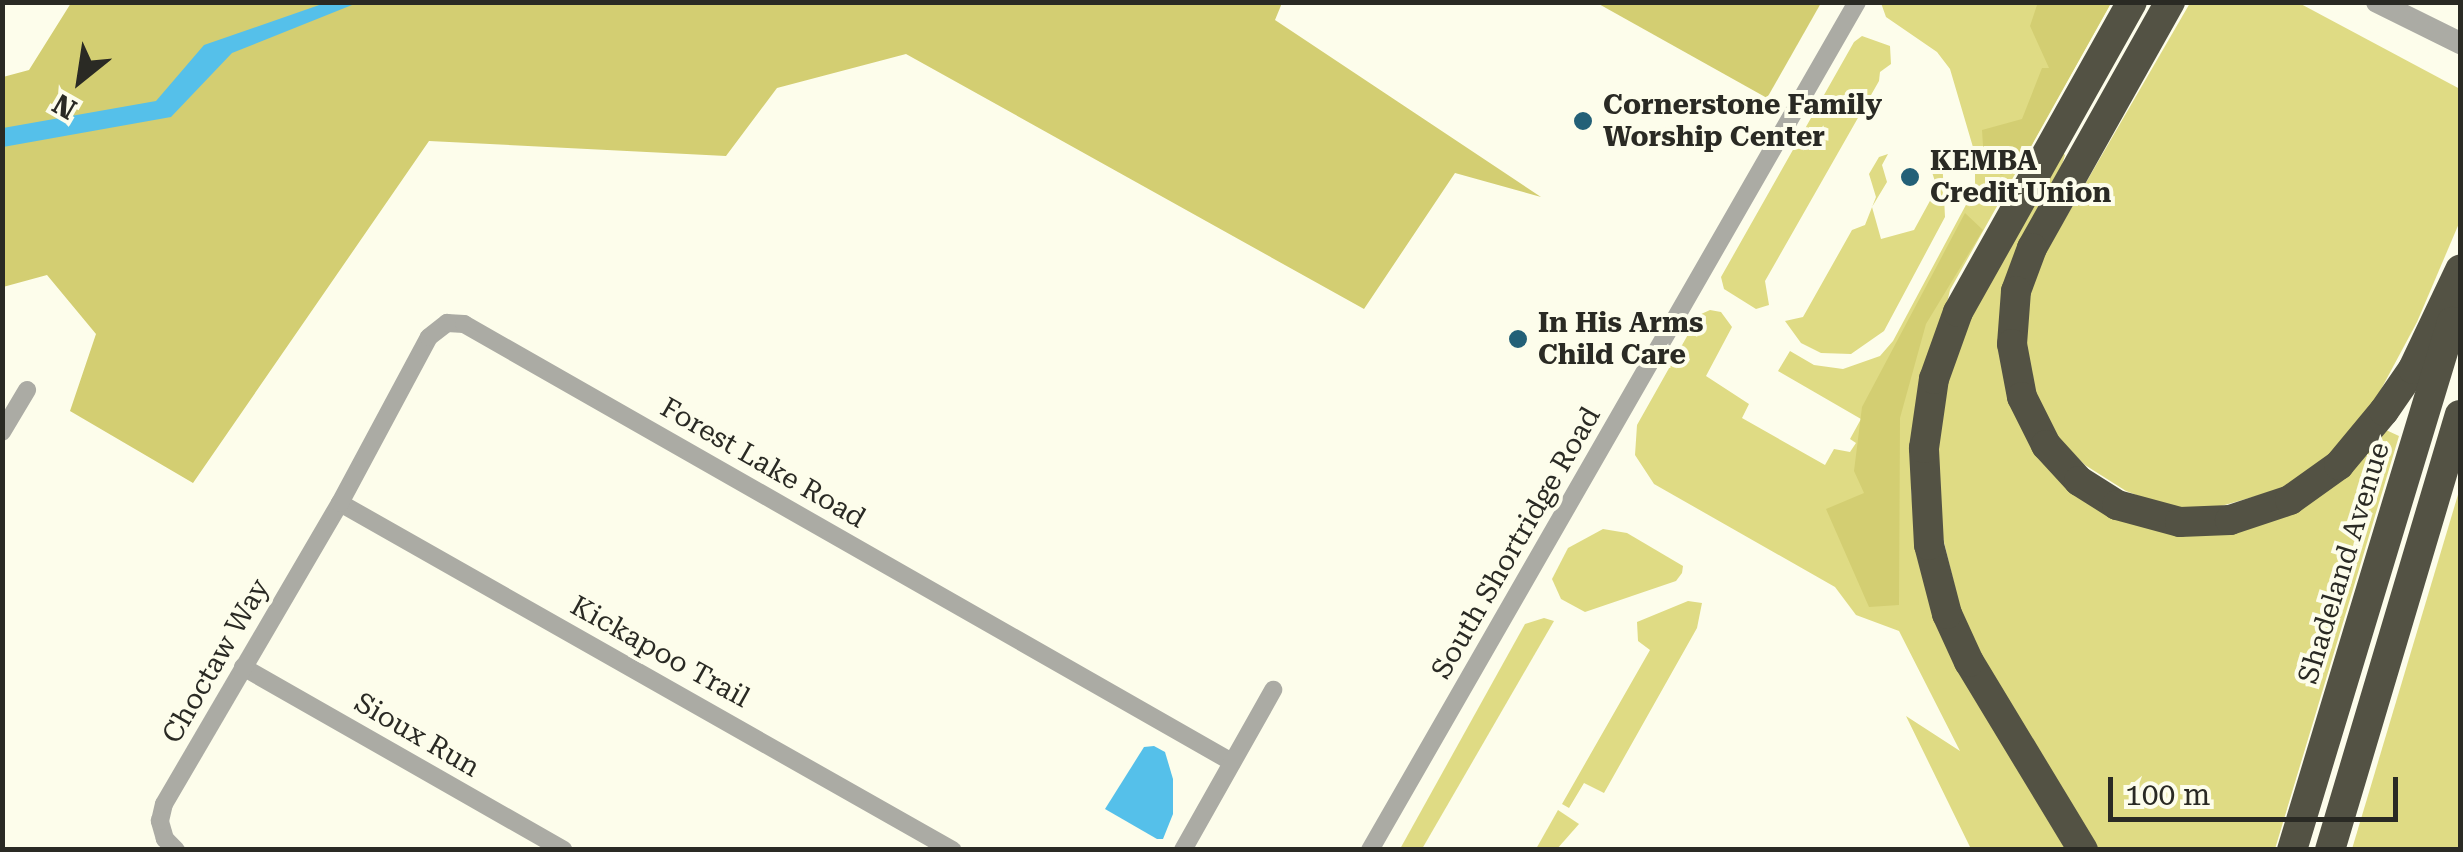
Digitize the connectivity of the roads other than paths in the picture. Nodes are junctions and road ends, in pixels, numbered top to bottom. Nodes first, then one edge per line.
1 (1857, 2) edge
2 (2132, 2) edge
3 (2170, 2) edge
4 (2376, 2) edge
5 (2458, 44) edge
6 (2460, 270) edge
7 (2460, 296) edge
8 (27, 390) dead end
9 (2460, 415) edge
10 (2, 432) edge
11 (340, 503) junction
12 (243, 668) junction
13 (1273, 690) dead end
14 (1232, 762) junction
15 (167, 846) edge
16 (564, 850) edge
17 (952, 850) edge
18 (1183, 850) edge
19 (1370, 850) edge
20 (2084, 850) edge
21 (2292, 850) edge
22 (2330, 850) edge

1 - 19 street, South Shortridge Road
2 - 20 highway
3 - 6 highway
4 - 5 street
7 - 21 highway, Shadeland Avenue
8 - 10 street
9 - 22 highway
11 - 12 street, Choctaw Way
11 - 14 street, Forest Lake Road
11 - 17 street, Kickapoo Trail
12 - 15 street, Choctaw Way
12 - 16 street, Sioux Run
13 - 14 street
14 - 18 street

